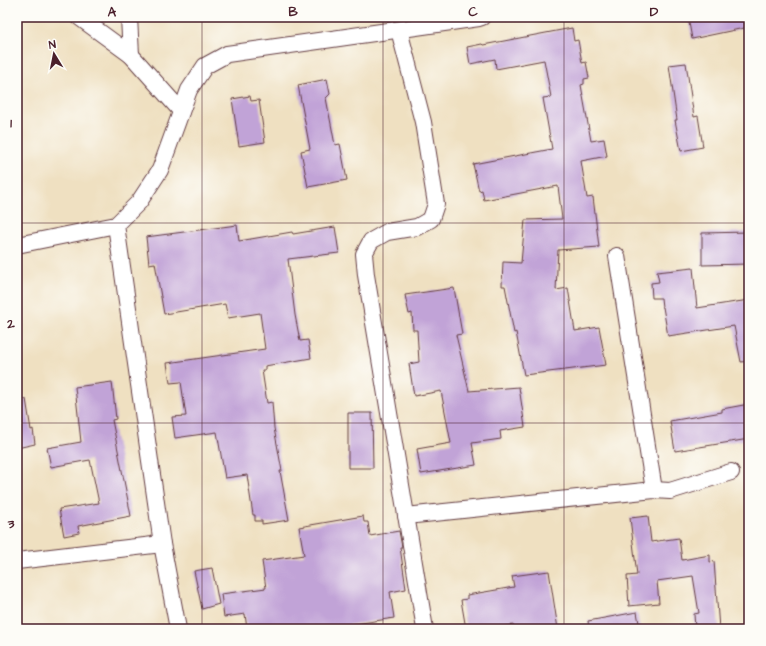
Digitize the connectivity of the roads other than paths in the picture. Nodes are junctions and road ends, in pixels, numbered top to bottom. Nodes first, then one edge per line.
1 (78, 17) edge
2 (130, 17) edge
3 (482, 17) edge
4 (399, 30) junction
5 (131, 55) junction
6 (181, 112) junction
7 (116, 226) junction
8 (17, 245) edge
9 (617, 256) dead end
10 (731, 472) dead end
11 (654, 490) junction
12 (406, 516) junction
13 (162, 544) junction
14 (17, 561) edge
15 (178, 629) edge
16 (425, 629) edge

1 - 5 street
2 - 5 street
3 - 4 street
4 - 6 street
4 - 12 street
5 - 6 street
6 - 7 street
7 - 8 street
7 - 13 street
9 - 11 street
10 - 11 street
11 - 12 street
12 - 16 street
13 - 14 street
13 - 15 street

